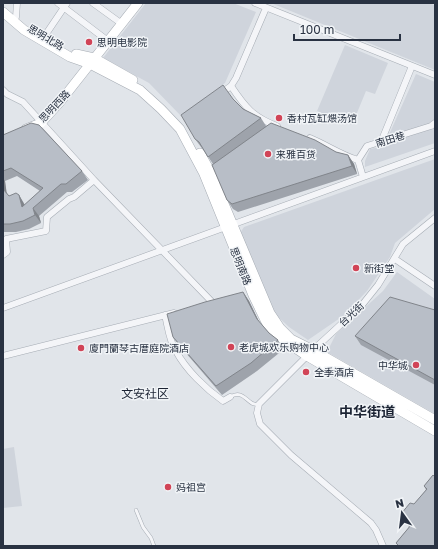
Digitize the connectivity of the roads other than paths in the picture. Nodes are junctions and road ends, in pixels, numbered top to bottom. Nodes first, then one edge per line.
1 (17, 3) edge
2 (58, 3) edge
3 (92, 3) edge
4 (255, 3) edge
5 (136, 4) edge
6 (66, 5) edge
7 (3, 6) edge
8 (266, 8) junction
9 (3, 12) edge
10 (16, 17) junction
11 (122, 24) junction
12 (44, 37) junction
13 (108, 41) junction
14 (92, 61) junction
15 (412, 66) junction
16 (435, 75) edge
17 (230, 86) junction
18 (3, 90) edge
19 (212, 100) edge
20 (41, 123) junction
21 (435, 123) edge
22 (276, 126) junction
23 (283, 128) edge
24 (270, 130) edge
25 (16, 134) edge
26 (303, 136) edge
27 (381, 142) junction
28 (435, 151) edge
29 (358, 160) junction
30 (363, 177) junction
31 (94, 180) junction
32 (435, 218) edge
33 (229, 226) junction
34 (161, 250) junction
35 (3, 255) edge
36 (395, 259) junction
37 (435, 286) edge
38 (206, 305) edge
39 (3, 308) edge
40 (179, 312) edge
41 (165, 315) junction
42 (310, 353) junction
43 (3, 356) edge
44 (230, 397) joint
45 (259, 404) junction
46 (435, 420) edge
47 (435, 430) edge
48 (136, 510) dead end
49 (154, 546) edge
50 (383, 546) edge

1 - 10 street
2 - 6 street
3 - 11 street
4 - 8 street
5 - 11 main road, 思明西路
6 - 12 street
6 - 13 street
7 - 10 main road, 思明北路
8 - 15 street
8 - 17 street
9 - 14 main road, 思明北路
10 - 12 main road, 思明北路
11 - 13 main road, 思明西路
12 - 14 main road, 思明北路
13 - 14 main road, 思明西路
14 - 20 main road, 思明西路
14 - 33 main road, 思明南路
14 - 33 main road, 思明南路
15 - 16 street
15 - 27 street
17 - 19 street
17 - 22 street
18 - 20 street
20 - 25 main road, 思明西路
20 - 31 street
21 - 27 street, 南田巷
22 - 23 street
22 - 24 street
26 - 29 street
27 - 29 street, 南田巷
28 - 30 street
29 - 30 street
30 - 33 street
31 - 34 street
31 - 35 street
32 - 36 street, 台光街
33 - 34 street
33 - 42 main road, 思明南路
34 - 38 street
34 - 39 street
36 - 37 street
36 - 42 street, 台光街
40 - 41 street
41 - 43 street
41 - 44 street
42 - 45 street, 台光街
42 - 46 main road, 思明南路
42 - 47 main road, 思明南路
44 - 45 lane
45 - 50 street
48 - 49 lane

